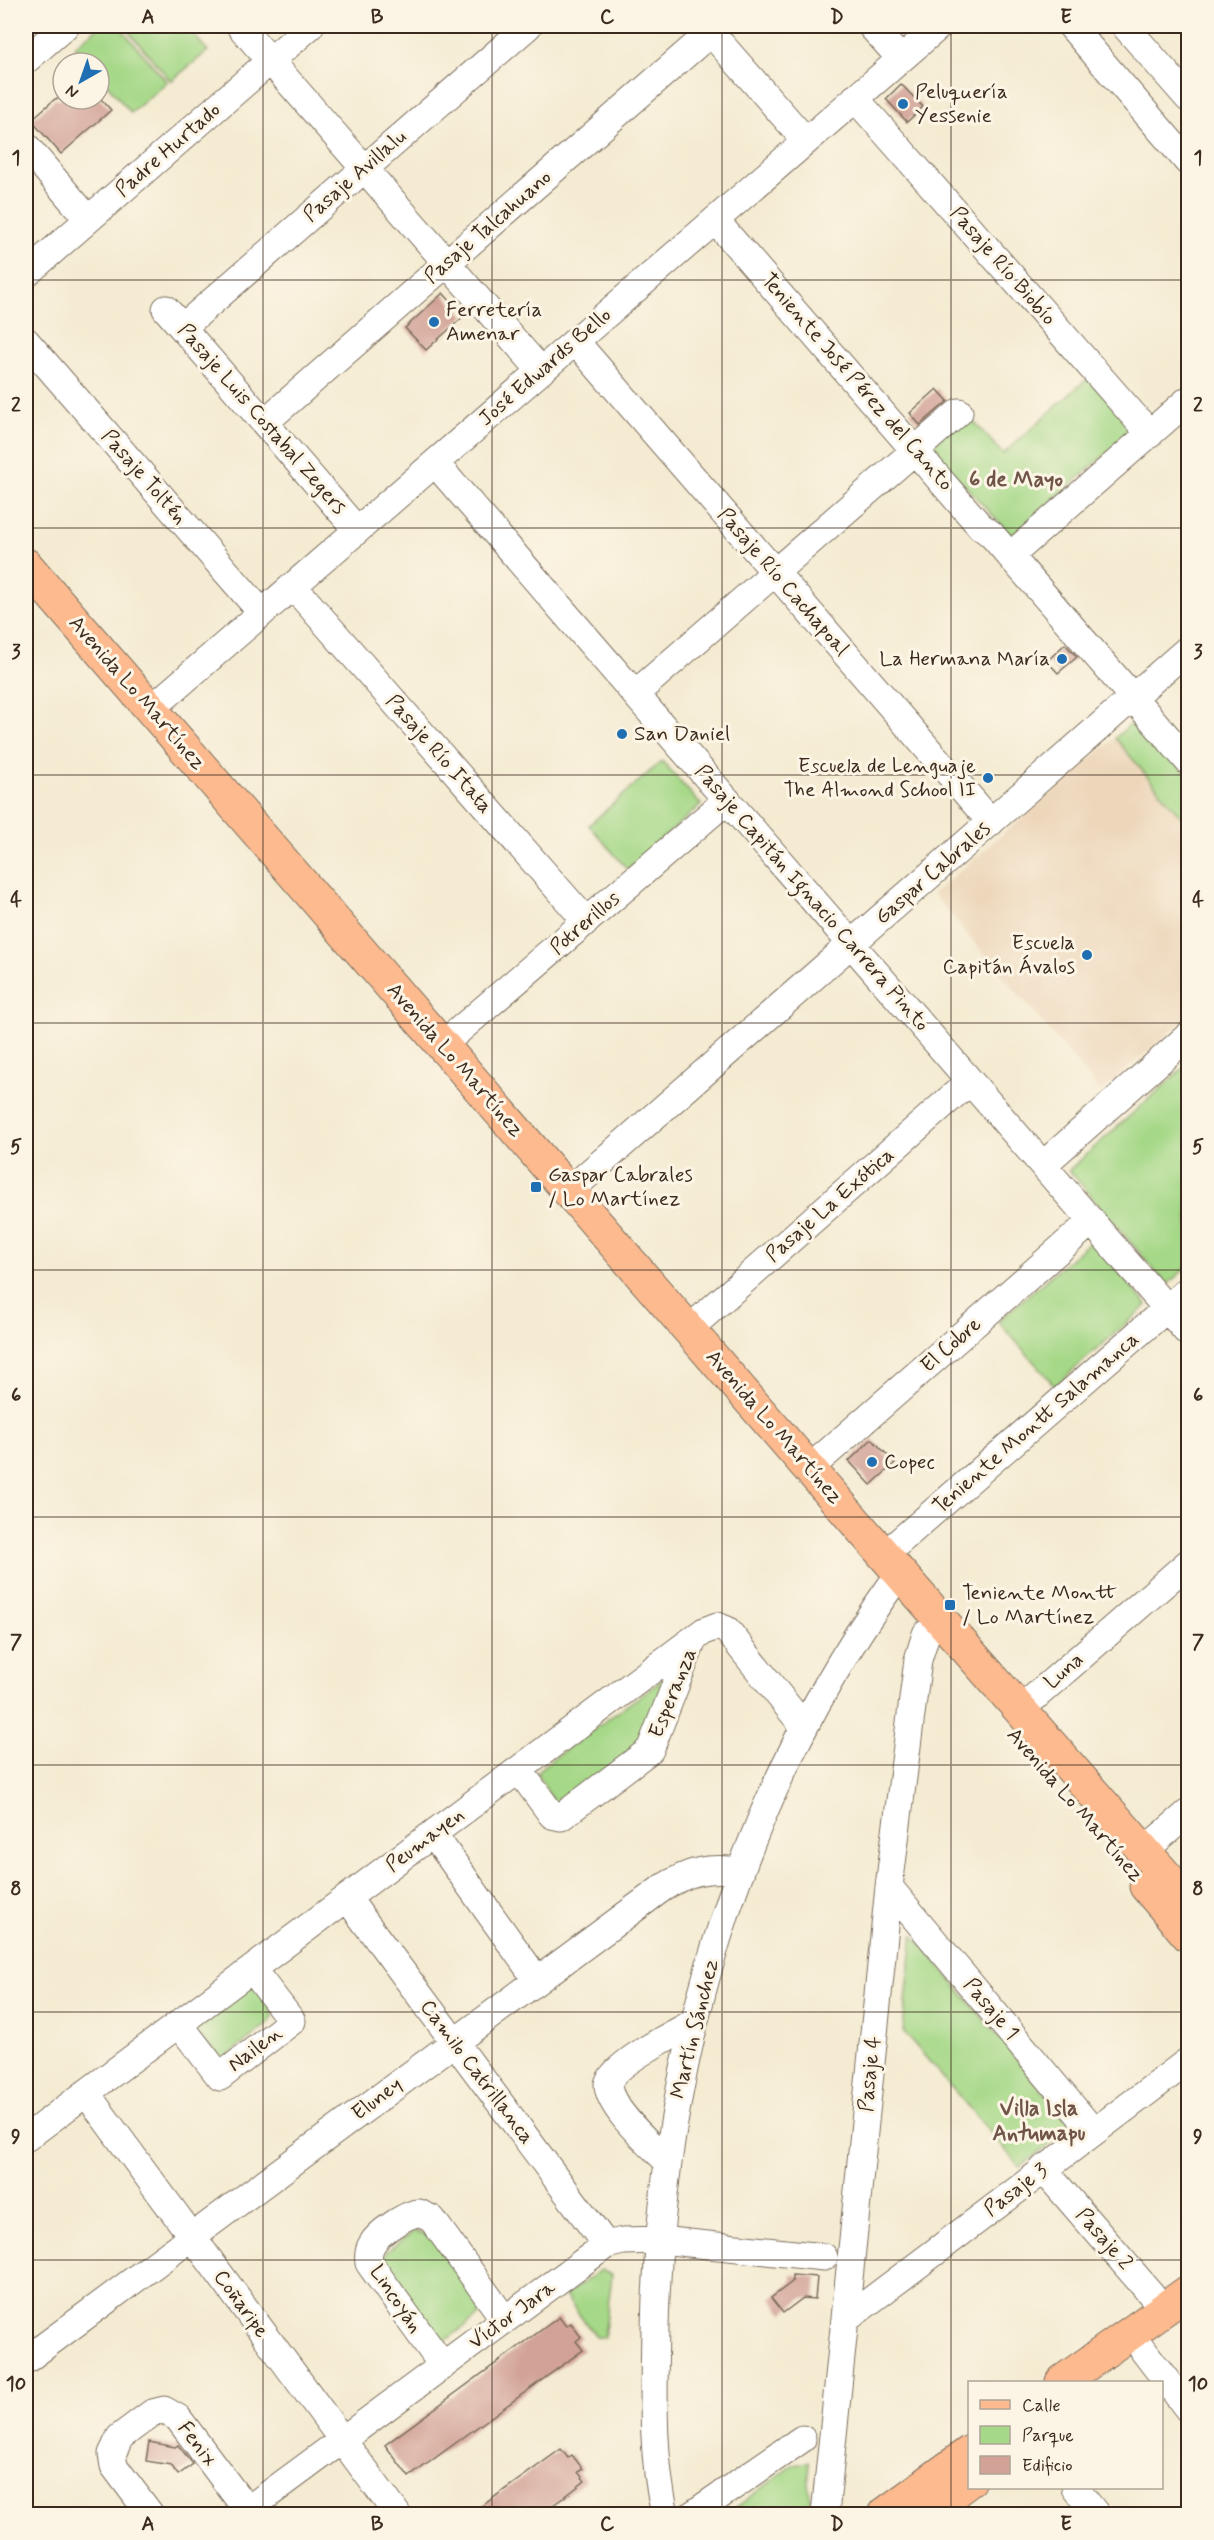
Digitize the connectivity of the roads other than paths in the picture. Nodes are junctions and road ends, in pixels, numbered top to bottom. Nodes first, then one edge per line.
1 (65, 26) edge
2 (240, 26) edge
3 (310, 26) edge
4 (528, 26) edge
5 (871, 26) edge
6 (939, 26) edge
7 (1071, 26) edge
8 (1125, 26) edge
9 (708, 29) edge
10 (900, 59) junction
11 (26, 60) edge
12 (270, 60) junction
13 (1188, 98) edge
14 (855, 99) junction
15 (806, 141) junction
16 (26, 146) edge
17 (1188, 162) edge
18 (364, 168) junction
19 (88, 219) junction
20 (715, 220) junction
21 (446, 263) junction
22 (26, 274) edge
23 (174, 318) joint
24 (26, 341) edge
25 (575, 341) junction
26 (541, 371) junction
27 (1188, 400) edge
28 (959, 412) dead end
29 (265, 422) junction
30 (1150, 434) junction
31 (916, 449) junction
32 (435, 463) junction
33 (357, 530) junction
34 (1010, 556) junction
35 (26, 565) edge
36 (775, 572) junction
37 (293, 586) junction
38 (262, 613) junction
39 (1188, 649) edge
40 (636, 694) junction
41 (1133, 698) junction
42 (151, 709) junction
43 (1188, 761) edge
44 (727, 800) junction
45 (992, 822) junction
46 (586, 921) junction
47 (852, 944) junction
48 (1188, 1036) edge
49 (442, 1045) junction
50 (970, 1081) junction
51 (1043, 1165) junction
52 (569, 1191) junction
53 (1092, 1221) junction
54 (1188, 1290) edge
55 (1167, 1308) junction
56 (689, 1329) junction
57 (1188, 1333) edge
58 (810, 1468) junction
59 (1188, 1563) edge
60 (888, 1570) junction
61 (926, 1634) junction
62 (694, 1639) junction
63 (1021, 1709) junction
64 (804, 1727) junction
65 (519, 1770) junction
66 (1188, 1813) edge
67 (433, 1834) junction
68 (1145, 1851) junction
69 (741, 1871) junction
70 (889, 1887) junction
71 (347, 1898) junction
72 (1188, 1901) edge
73 (1188, 1935) edge
74 (252, 1969) junction
75 (537, 1980) junction
76 (693, 2023) junction
77 (179, 2024) junction
78 (454, 2041) junction
79 (1188, 2061) edge
80 (86, 2093) junction
81 (1093, 2131) junction
82 (26, 2138) edge
83 (667, 2161) junction
84 (1043, 2169) junction
85 (192, 2236) junction
86 (660, 2240) junction
87 (606, 2245) junction
88 (824, 2257) dead end
89 (1180, 2307) edge
90 (505, 2320) junction
91 (845, 2320) junction
92 (1143, 2350) junction
93 (26, 2360) edge
94 (443, 2366) junction
95 (1064, 2381) edge
96 (1100, 2381) edge
97 (1188, 2409) edge
98 (802, 2439) dead end
99 (342, 2440) junction
100 (968, 2453) edge
101 (968, 2481) edge
102 (1077, 2489) edge
103 (246, 2513) edge
104 (150, 2514) edge
105 (397, 2514) edge
106 (664, 2514) edge
107 (693, 2514) edge
108 (825, 2514) edge
109 (885, 2514) edge
110 (924, 2514) edge
111 (1096, 2514) edge

1 - 11 street
2 - 12 street
3 - 12 street, Padre Hurtado
4 - 18 street, Pasaje Avillalu
5 - 10 street
6 - 10 street, José Edwards Bello
7 - 17 street
8 - 13 street
9 - 15 street
9 - 21 street, Pasaje Talcahuano
10 - 14 street, José Edwards Bello
12 - 18 street
12 - 19 street, Padre Hurtado
14 - 15 street, José Edwards Bello
14 - 30 street, Pasaje Río Biobío
15 - 20 street, José Edwards Bello
16 - 19 street
18 - 21 street
18 - 23 street, Pasaje Avillalu
19 - 22 street, Padre Hurtado
20 - 25 street, José Edwards Bello
20 - 31 street, Teniente José Pérez del Canto
21 - 26 street
21 - 29 street, Pasaje Talcahuano
23 - 29 street, Pasaje Luis Costabal Zegers
24 - 38 street, Pasaje Toltén
25 - 26 street, José Edwards Bello
25 - 36 street, Pasaje Río Cachapoal
26 - 32 street, José Edwards Bello
27 - 30 street
28 - 31 street
29 - 33 street, Pasaje Luis Costabal Zegers
30 - 34 street
31 - 34 street, Teniente José Pérez del Canto
31 - 36 street
32 - 33 street, José Edwards Bello
32 - 40 street, Pasaje Capitán Ignacio Carrera Pinto
33 - 37 street, José Edwards Bello
34 - 41 street, Teniente José Pérez del Canto
35 - 42 main road, Avenida Lo Martínez
36 - 40 street
36 - 45 street, Pasaje Río Cachapoal
37 - 38 street, José Edwards Bello
37 - 46 street, Pasaje Río Itata
38 - 42 street, José Edwards Bello
39 - 41 street, Gaspar Cabrales
40 - 44 street, Pasaje Capitán Ignacio Carrera Pinto
41 - 43 street, Teniente José Pérez del Canto
41 - 45 street, Gaspar Cabrales
42 - 49 main road, Avenida Lo Martínez
44 - 46 street, Potrerillos
44 - 47 street, Pasaje Capitán Ignacio Carrera Pinto
45 - 47 street, Gaspar Cabrales
46 - 49 street, Potrerillos
47 - 50 street, Pasaje Capitán Ignacio Carrera Pinto
47 - 52 street, Gaspar Cabrales
48 - 51 street
49 - 52 main road, Avenida Lo Martínez
50 - 51 street, Pasaje Capitán Ignacio Carrera Pinto
50 - 56 street, Pasaje La Exótica
51 - 53 street, Pasaje Capitán Ignacio Carrera Pinto
52 - 56 main road, Avenida Lo Martínez
53 - 55 street, Pasaje Capitán Ignacio Carrera Pinto
53 - 58 street, El Cobre
54 - 55 street, Teniente Montt Salamanca
55 - 57 street, Pasaje Capitán Ignacio Carrera Pinto
55 - 60 street, Teniente Montt Salamanca
56 - 58 main road, Avenida Lo Martínez
58 - 60 main road, Avenida Lo Martínez
59 - 63 street, Luna
60 - 61 main road, Avenida Lo Martínez
60 - 63 main road, Avenida Lo Martínez
60 - 64 street, Martín Sánchez
61 - 70 street, Pasaje 4
61 - 73 main road, Avenida Lo Martínez
62 - 64 street, Peumayen
62 - 65 street, Peumayen
62 - 65 street, Esperanza
63 - 68 main road, Avenida Lo Martínez
64 - 69 street, Martín Sánchez
65 - 67 street, Peumayen
66 - 68 street
67 - 71 street, Peumayen
67 - 75 street
68 - 72 main road, Avenida Lo Martínez
69 - 75 street, Eluney
69 - 76 street, Martín Sánchez
70 - 81 street, Pasaje 1
70 - 91 street, Pasaje 4
71 - 74 street, Peumayen
71 - 78 street, Camilo Catrillanca
74 - 77 street, Peumayen
74 - 77 street, Nailen
75 - 78 street, Eluney
76 - 83 street, Martín Sánchez
76 - 83 street
77 - 80 street, Peumayen
78 - 85 street, Eluney
78 - 87 street, Camilo Catrillanca
79 - 81 street, Pasaje 3
80 - 82 street, Peumayen
80 - 85 street, Coñaripe
81 - 84 street, Pasaje 3
83 - 86 street, Martín Sánchez
84 - 89 street, Pasaje 2
84 - 91 street, Pasaje 3
85 - 93 street, Eluney
85 - 99 street, Coñaripe
86 - 87 street, Víctor Jara
86 - 88 street, Víctor Jara
86 - 106 street, Martín Sánchez
87 - 90 street, Víctor Jara
89 - 92 main road
89 - 95 main road
90 - 94 street, Víctor Jara
90 - 94 street, Lincoyán
91 - 108 street, Pasaje 4
92 - 96 main road
92 - 97 street
94 - 99 street, Víctor Jara
98 - 107 street
99 - 103 street, Víctor Jara
99 - 105 street, Coñaripe
100 - 109 main road
101 - 110 main road
102 - 111 street
103 - 104 street, Fenix

